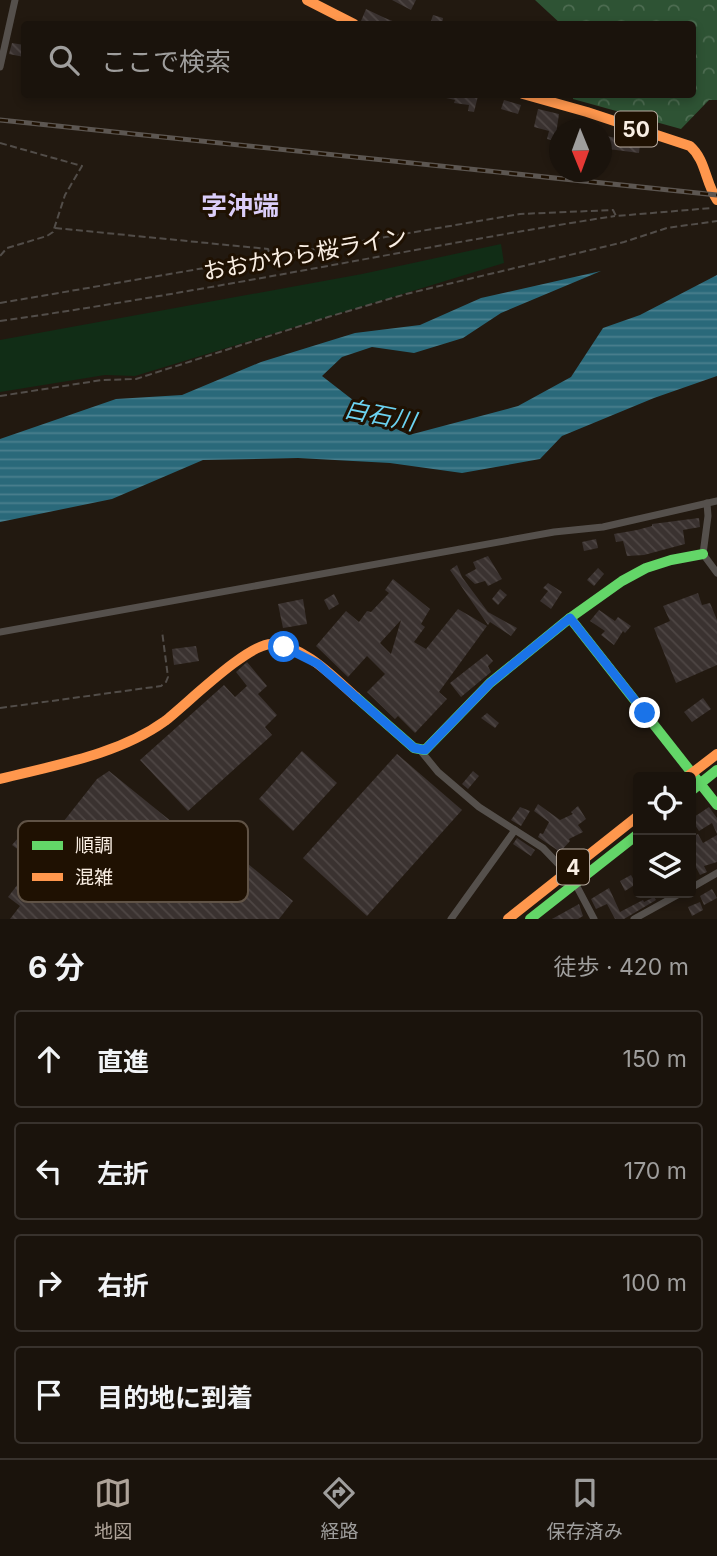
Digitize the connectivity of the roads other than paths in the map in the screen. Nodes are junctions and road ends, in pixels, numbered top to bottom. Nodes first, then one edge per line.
1 (15, 0) edge
2 (307, 0) edge
3 (348, 21) edge
4 (0, 67) edge
5 (537, 98) edge
6 (717, 200) edge
7 (717, 501) edge
8 (707, 503) junction
9 (703, 554) junction
10 (717, 573) edge
11 (570, 618) junction
12 (0, 632) edge
13 (420, 750) junction
14 (717, 754) edge
15 (717, 770) edge
16 (687, 772) edge
17 (693, 772) edge
18 (0, 779) edge
19 (696, 780) edge
20 (701, 783) junction
21 (696, 787) edge
22 (717, 805) edge
23 (633, 820) edge
24 (515, 830) junction
25 (637, 835) edge
26 (566, 872) junction
27 (717, 873) edge
28 (575, 883) junction
29 (696, 885) edge
30 (672, 898) edge
31 (451, 919) edge
32 (508, 919) edge
33 (530, 919) edge
34 (594, 919) edge
35 (634, 919) edge

1 - 4 street
2 - 3 main road
5 - 6 main road, 50
7 - 8 street
8 - 9 street
8 - 12 street
9 - 10 street
9 - 11 main road
11 - 13 main road
11 - 16 main road
13 - 18 main road
13 - 24 street
14 - 17 main road
15 - 20 main road
19 - 20 main road
20 - 21 main road
20 - 22 main road
23 - 26 main road, 4
24 - 26 street
24 - 31 street
25 - 28 main road, 4
26 - 32 main road, 4
27 - 29 street
28 - 33 main road, 4
28 - 34 street
30 - 35 street

